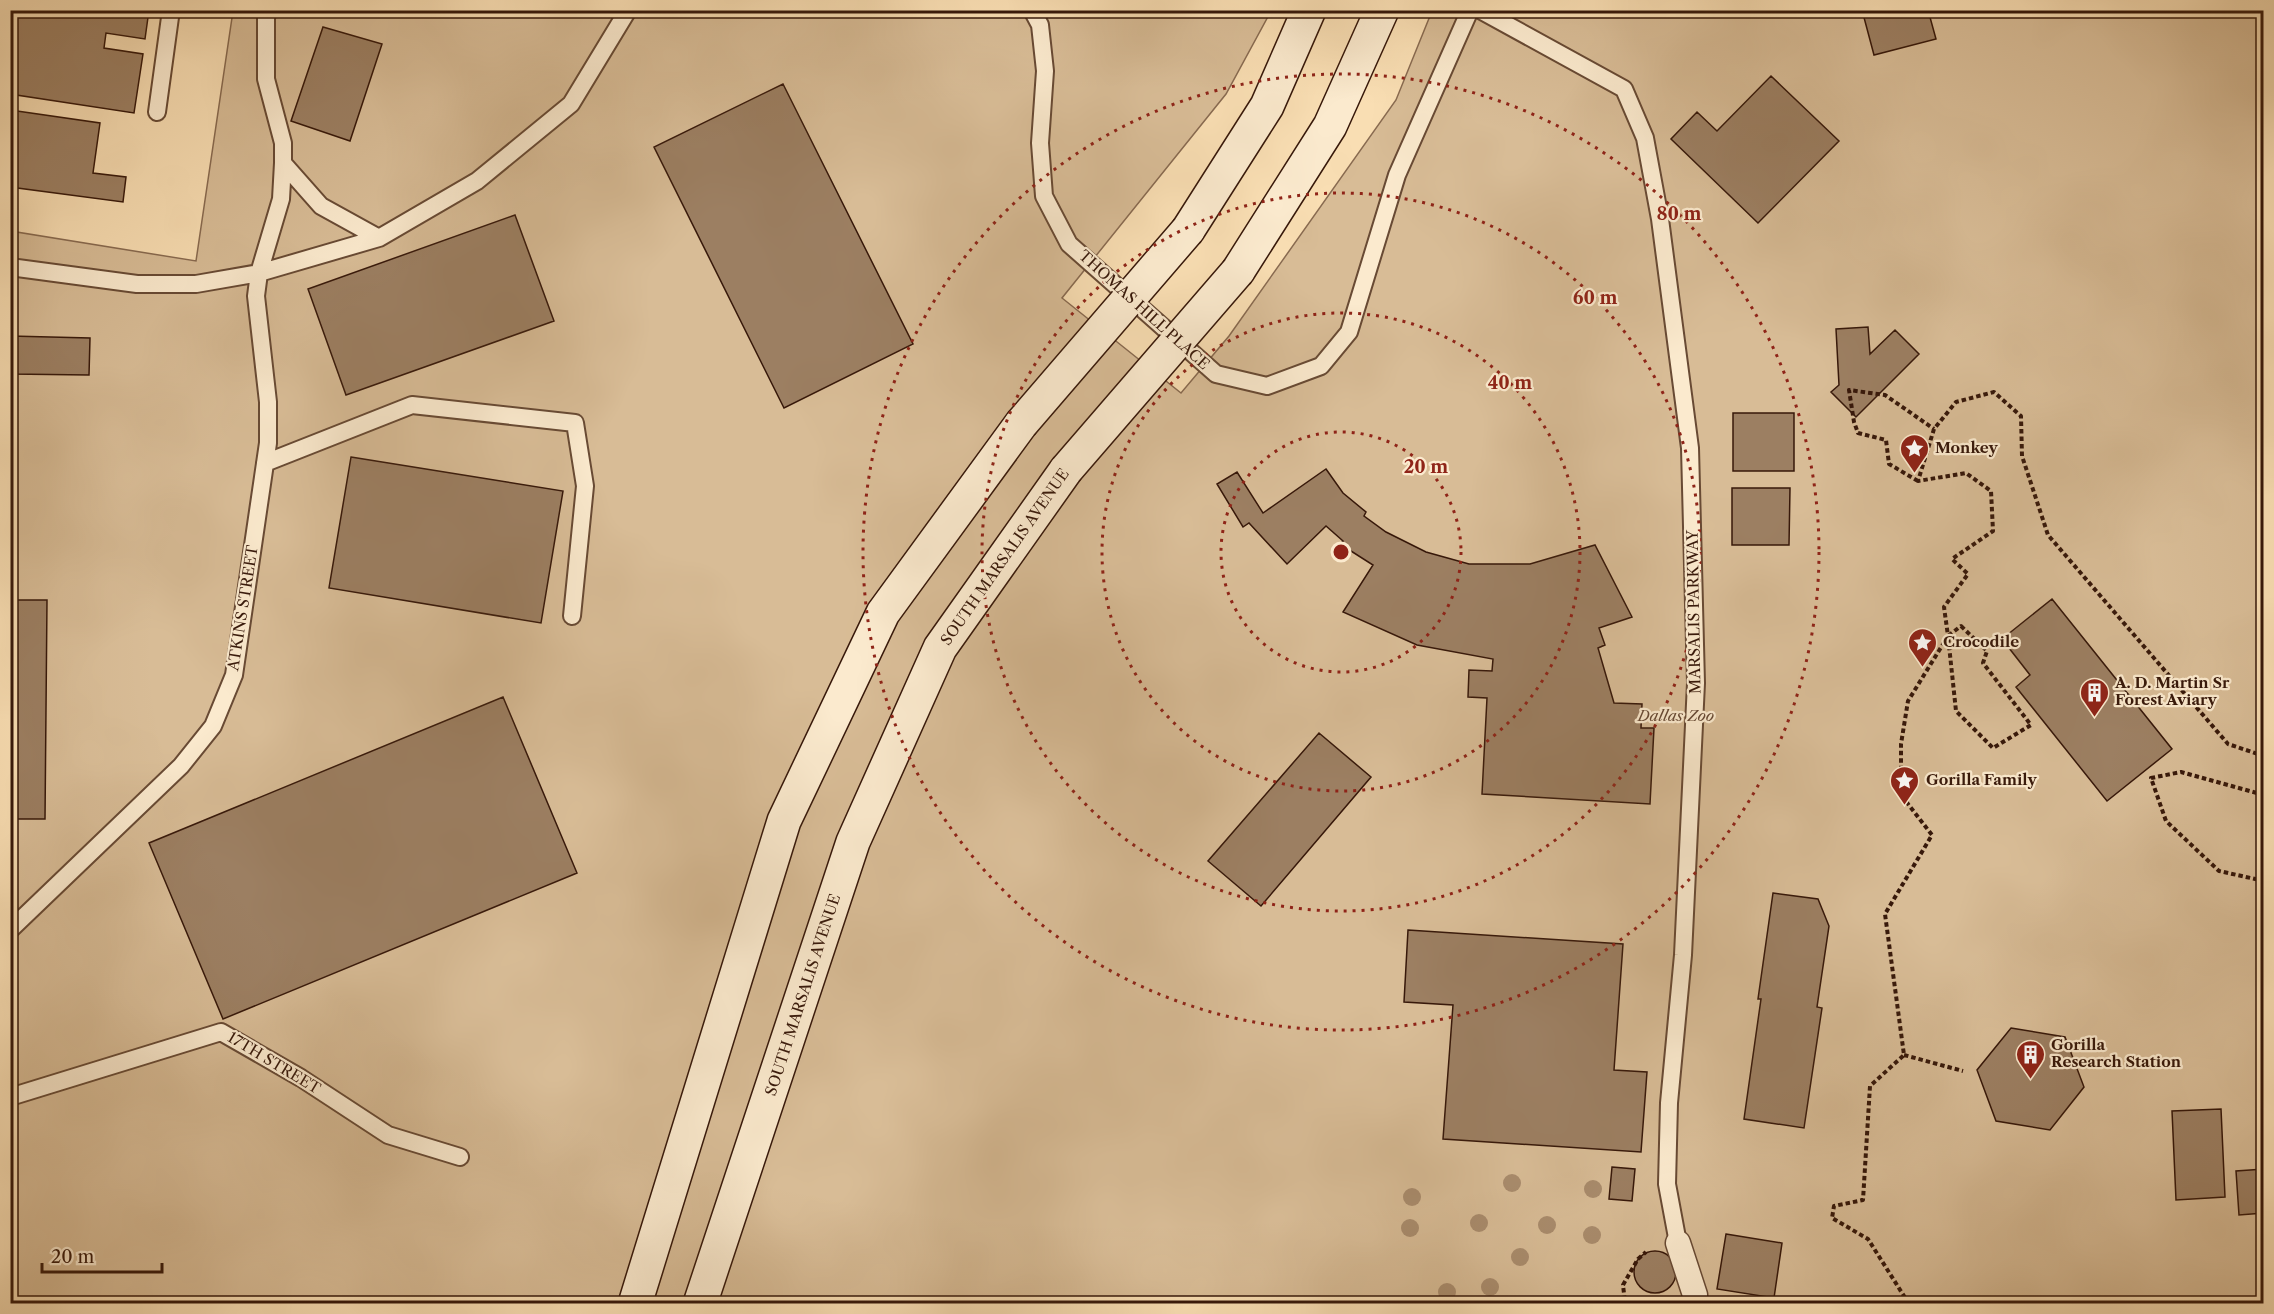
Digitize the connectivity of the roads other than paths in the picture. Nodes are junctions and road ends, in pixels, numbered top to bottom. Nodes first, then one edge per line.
1 (171, 10) edge
2 (268, 10) edge
3 (628, 10) edge
4 (1032, 10) edge
5 (1309, 10) edge
6 (1382, 10) edge
7 (1470, 10) edge
8 (1480, 10) edge
9 (157, 112) dead end
10 (283, 163) junction
11 (379, 238) junction
12 (10, 267) edge
13 (259, 273) junction
14 (265, 463) junction
15 (572, 616) dead end
16 (10, 930) edge
17 (10, 1097) edge
18 (460, 1157) dead end
19 (1679, 1244) joint
20 (635, 1304) edge
21 (700, 1304) edge
22 (1695, 1304) edge

1 - 9 lane
2 - 10 lane, ATKINS STREET
3 - 11 lane
4 - 7 lane, THOMAS HILL PLACE
5 - 20 main road, bridge
6 - 21 main road, SOUTH MARSALIS AVENUE, bridge
8 - 19 lane, MARSALIS PARKWAY
10 - 11 lane
10 - 13 lane, ATKINS STREET
11 - 13 lane
12 - 13 lane
13 - 14 lane, ATKINS STREET
14 - 15 lane
14 - 16 lane, ATKINS STREET
17 - 18 lane, 17TH STREET
19 - 22 street, MARSALIS PARKWAY

